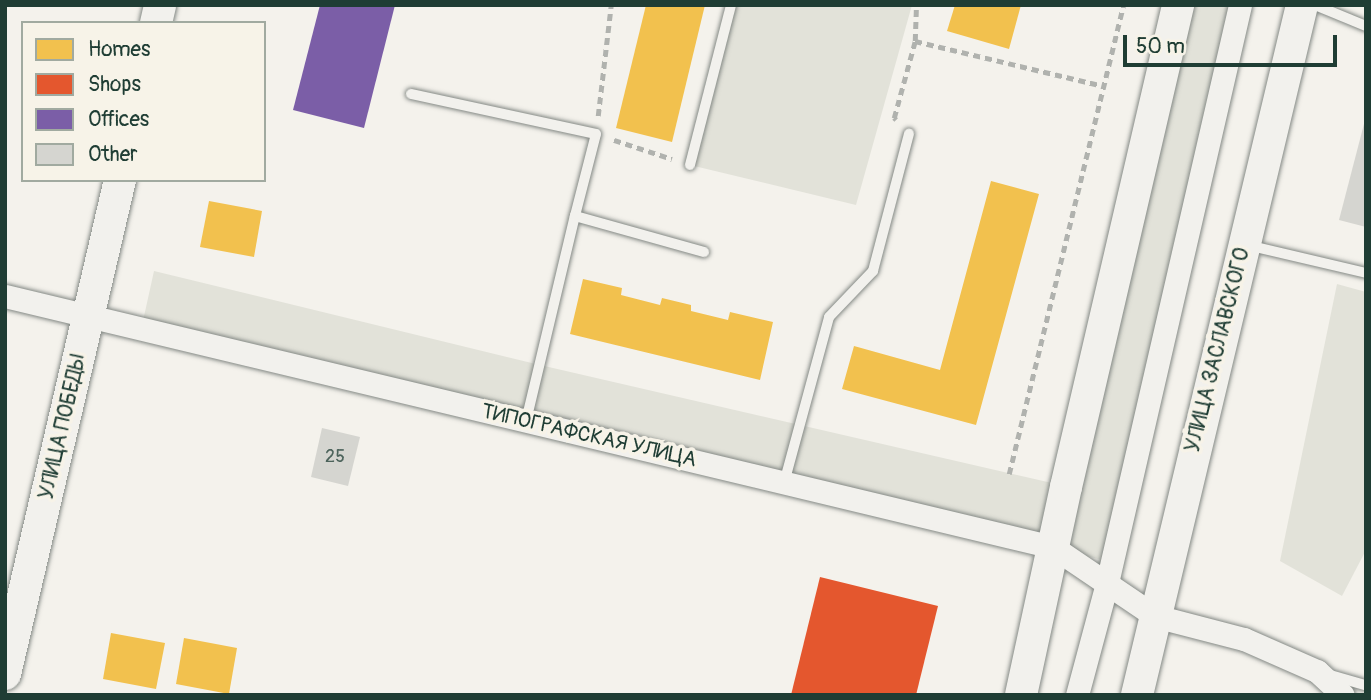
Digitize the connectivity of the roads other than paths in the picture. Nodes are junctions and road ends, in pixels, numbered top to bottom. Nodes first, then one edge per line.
1 (732, 5) edge
2 (1178, 5) edge
3 (1240, 5) edge
4 (1302, 5) edge
5 (1315, 5) edge
6 (1366, 26) edge
7 (411, 94) dead end
8 (909, 134) road end
9 (690, 164) road end
10 (120, 182) edge
11 (575, 216) junction
12 (1244, 244) junction
13 (704, 252) dead end
14 (1366, 273) edge
15 (5, 296) edge
16 (89, 318) junction
17 (526, 421) junction
18 (785, 483) junction
19 (1053, 547) junction
20 (1107, 583) junction
21 (1155, 616) junction
22 (1317, 671) junction
23 (5, 674) edge
24 (1366, 685) edge
25 (1021, 695) edge
26 (1077, 695) edge
27 (1137, 695) edge
28 (1343, 695) edge

1 - 9 lane
2 - 19 street
3 - 20 street
4 - 12 street, УЛИЦА ЗАСЛАВСКОГО
5 - 6 lane
7 - 11 lane
8 - 18 lane
10 - 16 street, УЛИЦА ПОБЕДЫ
11 - 13 lane
11 - 17 lane
12 - 14 lane
12 - 21 street, УЛИЦА ЗАСЛАВСКОГО
15 - 16 street, ТИПОГРАФСКАЯ УЛИЦА
16 - 17 street, ТИПОГРАФСКАЯ УЛИЦА
16 - 23 street, УЛИЦА ПОБЕДЫ
17 - 18 street, ТИПОГРАФСКАЯ УЛИЦА
18 - 19 street, ТИПОГРАФСКАЯ УЛИЦА
19 - 20 street, ТИПОГРАФСКАЯ УЛИЦА
19 - 25 street
20 - 21 street, ТИПОГРАФСКАЯ УЛИЦА
20 - 26 street
21 - 22 street
21 - 27 street, УЛИЦА ЗАСЛАВСКОГО
22 - 24 lane
22 - 28 street

